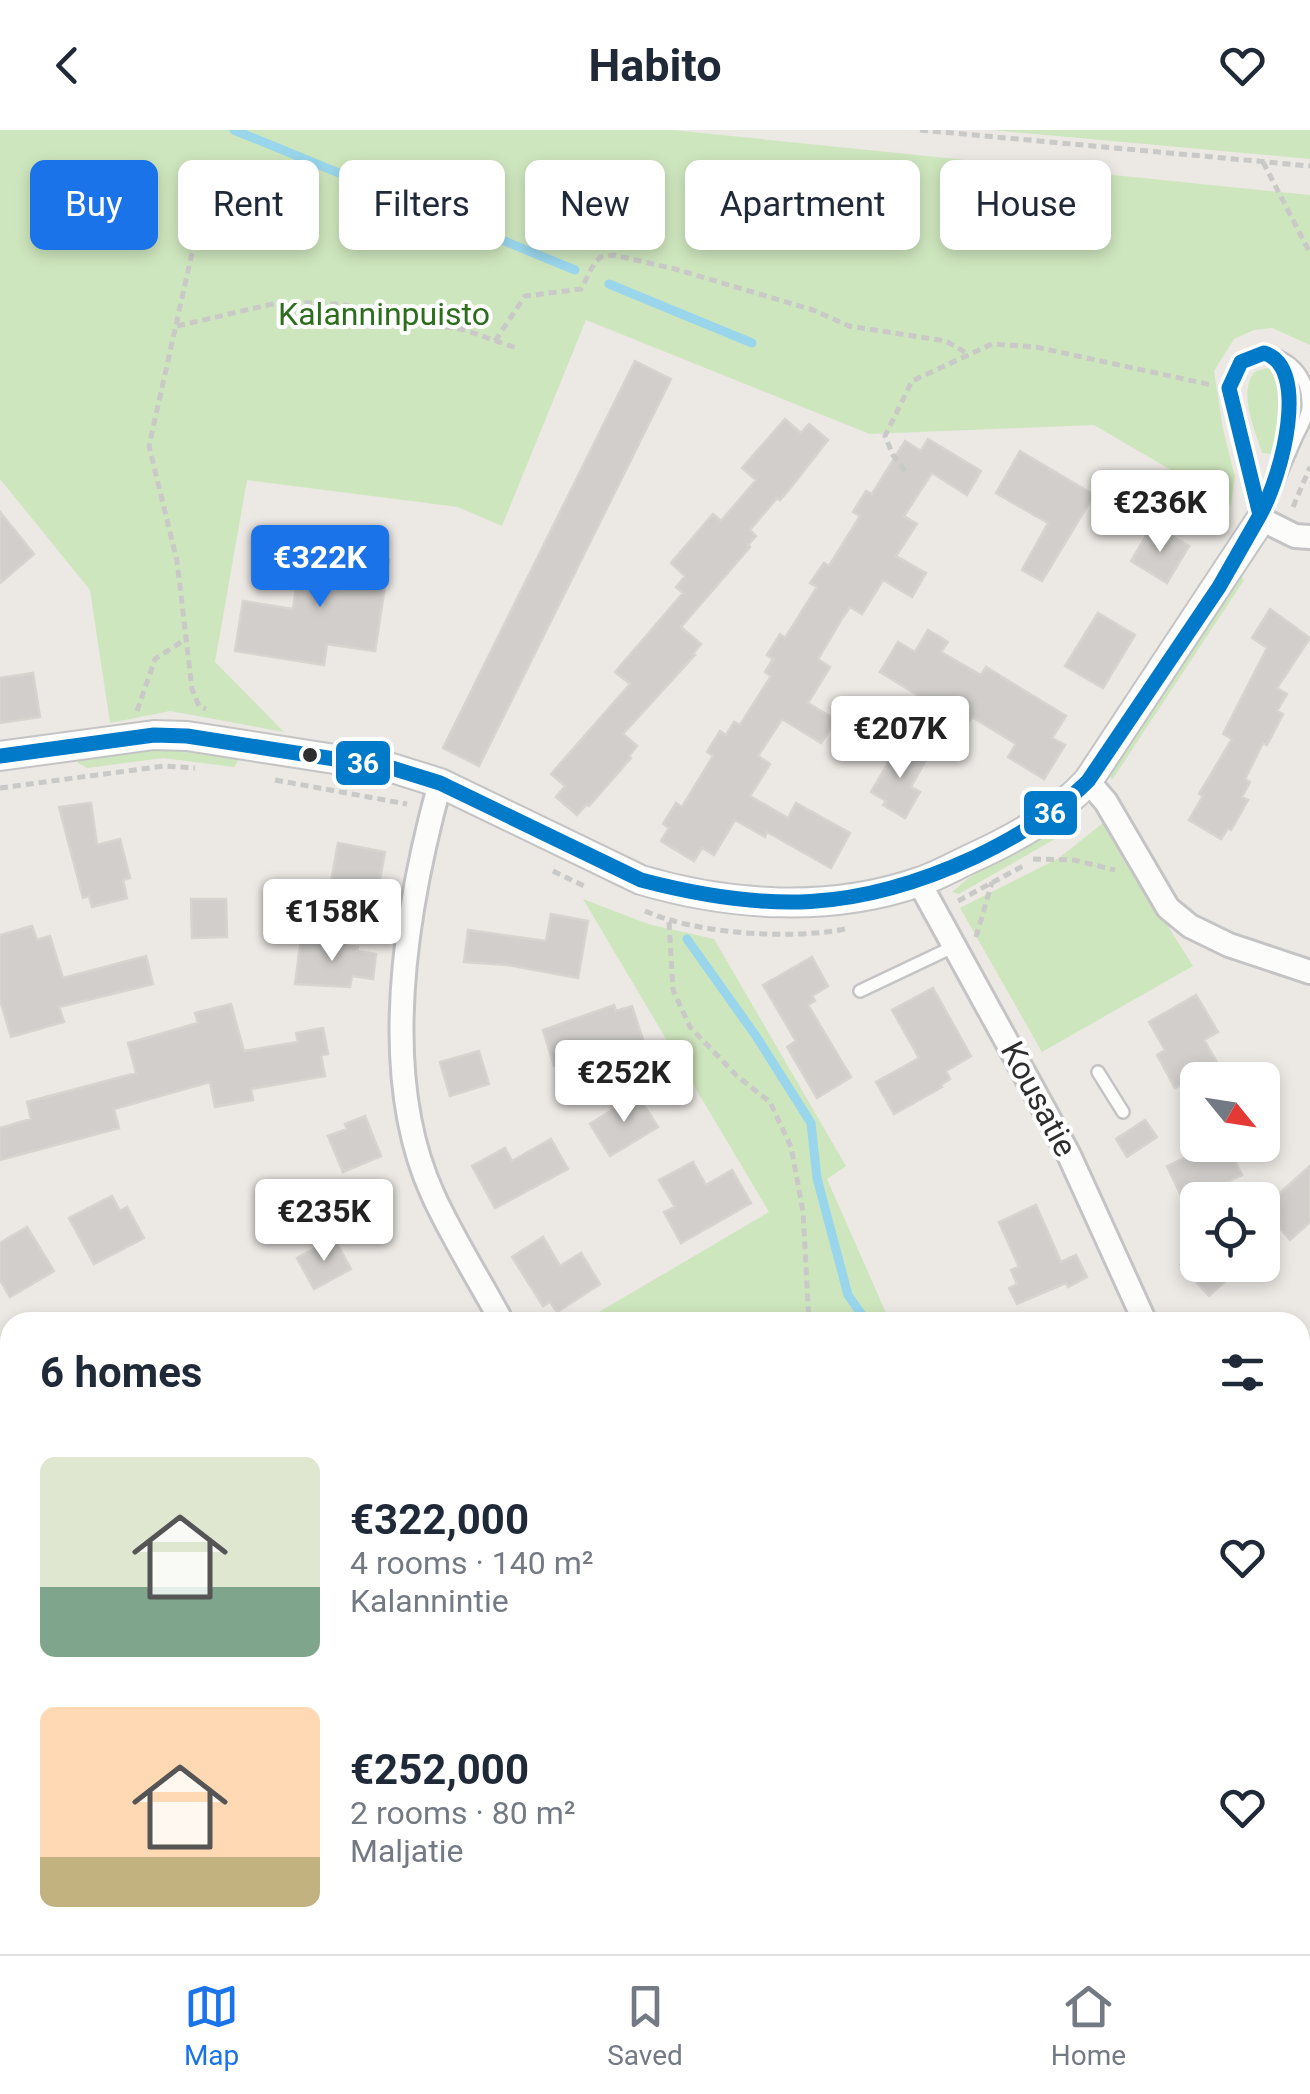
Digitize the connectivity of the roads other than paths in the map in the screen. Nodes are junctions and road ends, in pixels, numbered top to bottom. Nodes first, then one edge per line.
1 (1272, 525) junction
2 (1310, 537) edge
3 (0, 756) edge
4 (1088, 782) junction
5 (440, 783) junction
6 (919, 882) junction
7 (964, 948) junction
8 (1310, 972) edge
9 (860, 992) dead end
10 (1098, 1072) dead end
11 (1123, 1112) dead end
12 (497, 1312) edge
13 (1140, 1312) edge

1 - 1 lane
1 - 2 street
1 - 4 street
3 - 5 street
4 - 6 street
4 - 8 street
5 - 6 street
5 - 12 street
6 - 7 street, Kousatie
7 - 9 lane
7 - 13 street, Kousatie
10 - 11 lane

